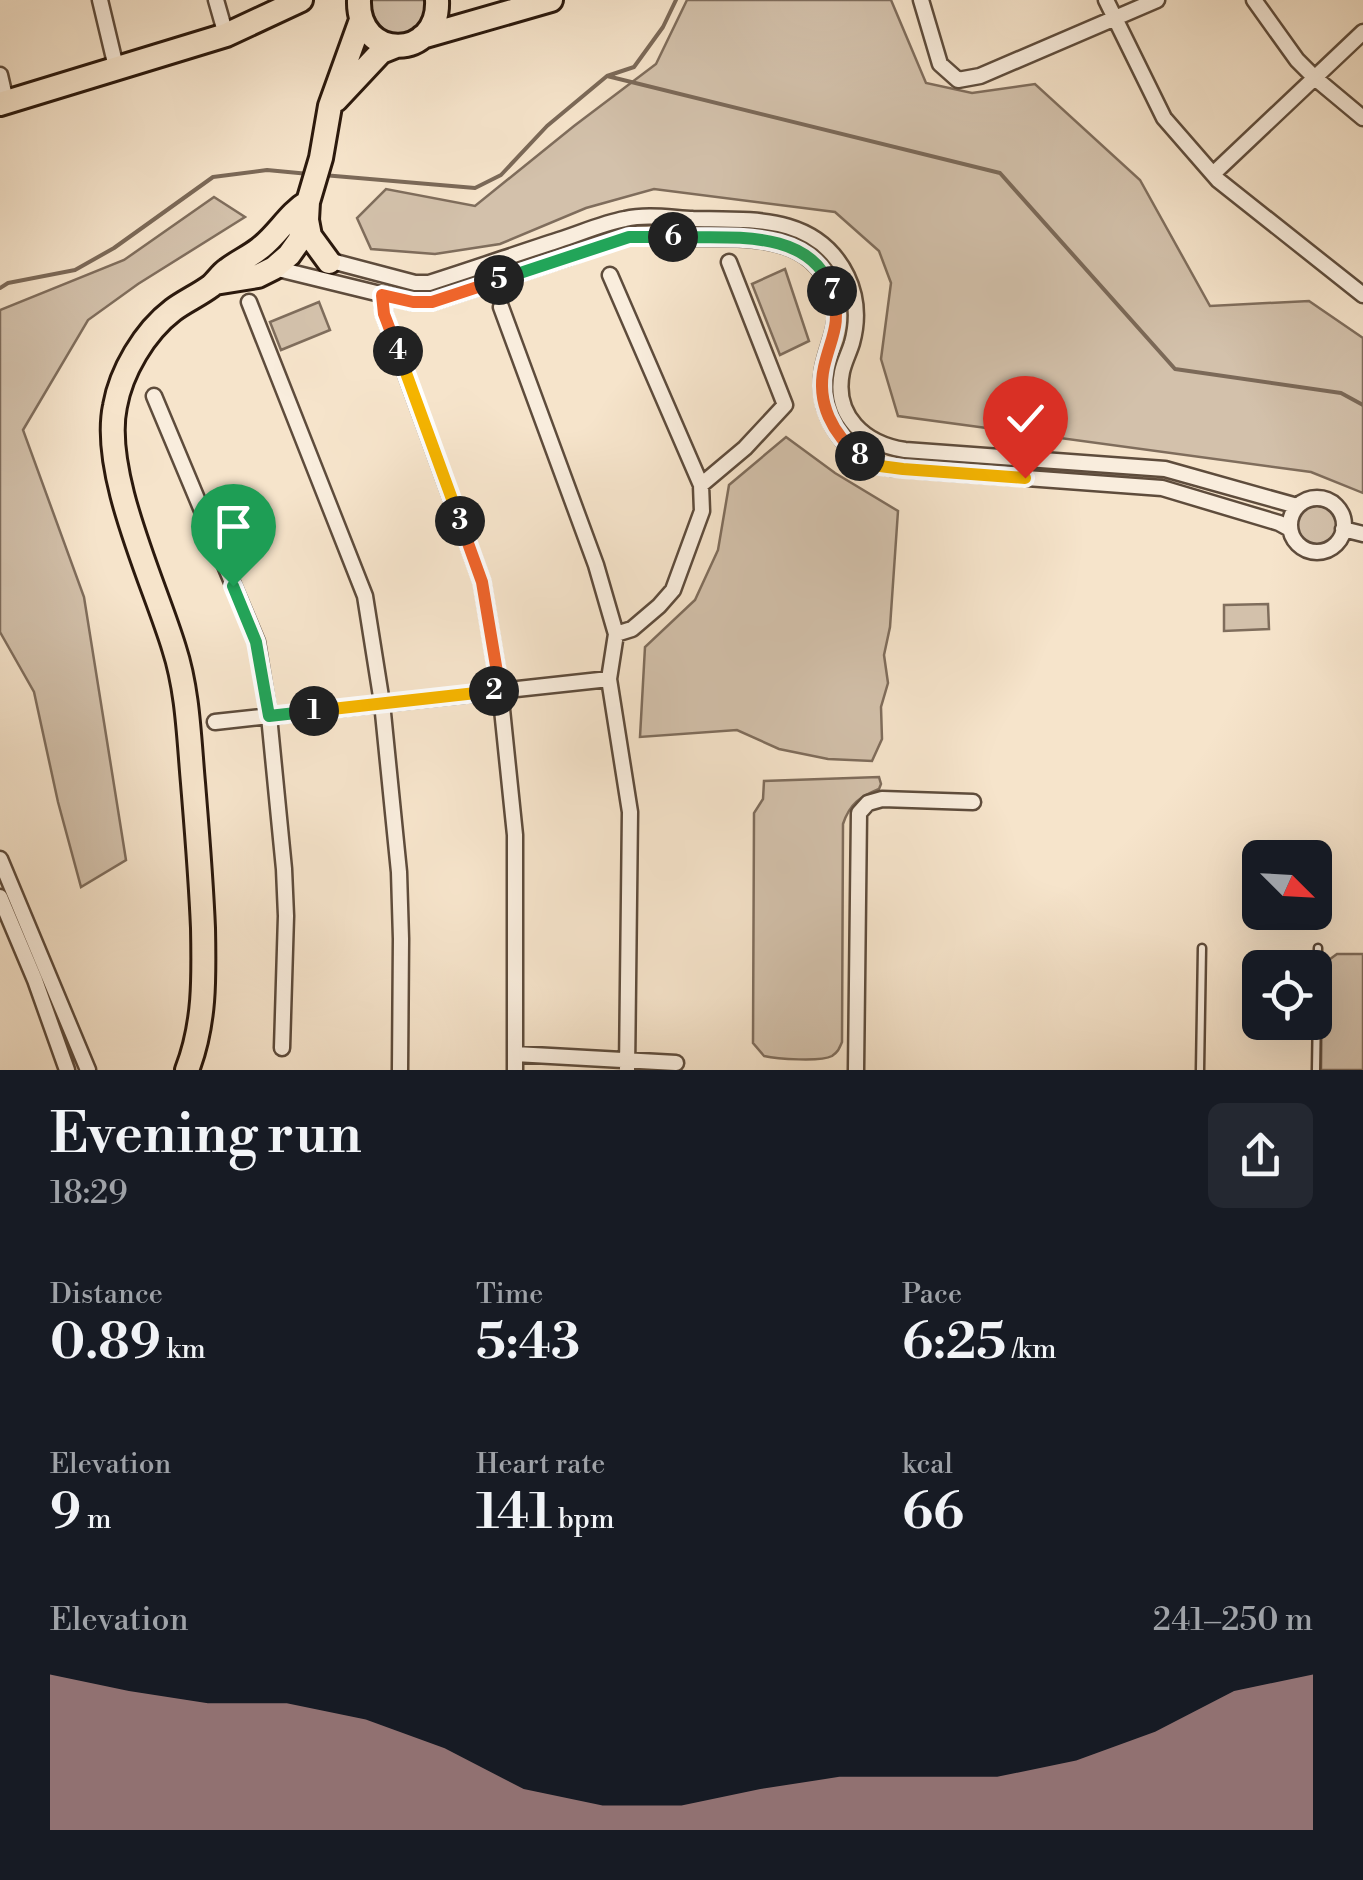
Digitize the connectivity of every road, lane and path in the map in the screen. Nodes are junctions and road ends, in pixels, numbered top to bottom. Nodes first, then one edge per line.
1 (100, 0) edge
2 (216, 0) edge
3 (301, 0) edge
4 (437, 0) edge
5 (551, 0) edge
6 (921, 0) edge
7 (1106, 0) edge
8 (1156, 0) edge
9 (1254, 0) edge
10 (355, 9) edge
11 (1115, 18) junction
12 (1363, 32) edge
13 (226, 35) junction
14 (422, 38) junction
15 (396, 46) junction
16 (116, 67) junction
17 (0, 76) edge
18 (1315, 78) junction
19 (3, 103) edge
20 (330, 106) junction
21 (1363, 118) edge
22 (1213, 174) junction
23 (294, 223) junction
24 (603, 226) junction
25 (610, 244) junction
26 (329, 262) joint
27 (729, 262) dead end
28 (274, 268) junction
29 (371, 272) junction
30 (610, 275) dead end
31 (401, 280) junction
32 (215, 283) junction
33 (366, 291) junction
34 (389, 296) junction
35 (1363, 296) edge
36 (249, 302) dead end
37 (502, 307) dead end
38 (154, 396) dead end
39 (700, 485) junction
40 (1297, 506) junction
41 (1343, 528) junction
42 (1290, 529) junction
43 (1363, 534) edge
44 (616, 634) junction
45 (609, 679) junction
46 (500, 690) junction
47 (382, 703) junction
48 (269, 716) junction
49 (215, 722) dead end
50 (973, 802) dead end
51 (0, 859) edge
52 (0, 897) edge
53 (1202, 948) dead end
54 (1318, 948) dead end
55 (197, 1045) junction
56 (282, 1048) dead end
57 (515, 1054) junction
58 (676, 1064) dead end
59 (627, 1065) edge
60 (67, 1070) edge
61 (88, 1070) edge
62 (187, 1070) edge
63 (201, 1070) edge
64 (400, 1070) edge
65 (514, 1070) edge
66 (856, 1070) edge
67 (1200, 1070) edge
68 (1316, 1070) edge

1 - 16 street
2 - 13 street
3 - 13 main road
4 - 14 main road
5 - 14 main road
6 - 11 street
7 - 11 street
8 - 11 street
9 - 18 street
10 - 15 main road
10 - 20 main road
11 - 22 street
12 - 18 street
13 - 16 main road
14 - 15 main road
15 - 20 main road
16 - 19 main road
17 - 19 street
18 - 21 street
18 - 22 street
20 - 23 main road
22 - 35 street
23 - 26 main road
23 - 28 main road
23 - 28 main road
23 - 32 main road
24 - 25 street
24 - 31 street
24 - 40 street
25 - 34 street
25 - 42 street
26 - 29 street
27 - 39 street
28 - 32 main road
28 - 33 street
29 - 31 street
29 - 33 street
30 - 39 street
31 - 34 street
32 - 55 main road
33 - 34 street
34 - 46 street
36 - 47 street
37 - 44 street
38 - 48 street
39 - 44 street
40 - 41 street
40 - 42 street
41 - 42 street
41 - 43 street
44 - 45 street
45 - 46 street
45 - 59 street
46 - 47 street
46 - 57 street
47 - 48 street
47 - 64 street
48 - 49 street
48 - 56 street
50 - 66 street
51 - 61 street
52 - 60 street
53 - 67 lane
54 - 68 lane
55 - 62 main road
55 - 63 main road
57 - 59 street
57 - 65 street
58 - 59 street

